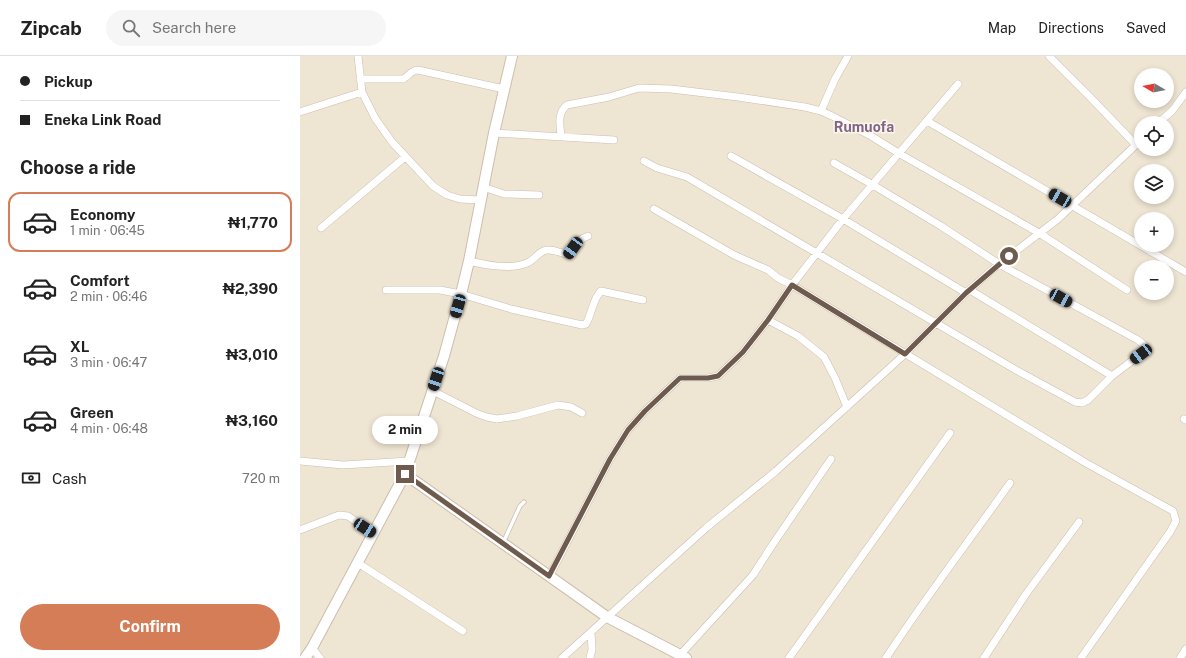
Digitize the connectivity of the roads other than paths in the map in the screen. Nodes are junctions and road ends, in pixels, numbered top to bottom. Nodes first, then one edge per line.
1 (358, 56) edge
2 (512, 56) edge
3 (848, 56) edge
4 (1049, 56) edge
5 (360, 79) junction
6 (958, 84) dead end
7 (504, 89) junction
8 (362, 92) junction
9 (1186, 92) edge
10 (821, 111) junction
11 (300, 112) edge
12 (1166, 116) edge
13 (927, 121) junction
14 (494, 133) junction
15 (561, 136) junction
16 (614, 140) dead end
17 (1134, 143) edge
18 (1134, 147) edge
19 (900, 154) junction
20 (731, 156) dead end
21 (405, 157) junction
22 (644, 161) dead end
23 (834, 164) dead end
24 (873, 185) junction
25 (483, 187) junction
26 (539, 196) dead end
27 (480, 200) junction
28 (1073, 205) junction
29 (654, 209) dead end
30 (843, 220) junction
31 (321, 228) dead end
32 (1038, 233) junction
33 (588, 236) dead end
34 (817, 254) junction
35 (469, 261) junction
36 (999, 264) junction
37 (1186, 272) edge
38 (792, 285) junction
39 (386, 290) dead end
40 (1127, 290) dead end
41 (968, 291) junction
42 (461, 294) junction
43 (643, 300) dead end
44 (768, 320) junction
45 (936, 322) junction
46 (905, 354) junction
47 (1112, 376) junction
48 (432, 391) junction
49 (847, 407) junction
50 (582, 413) dead end
51 (950, 433) dead end
52 (831, 459) dead end
53 (300, 461) edge
54 (409, 461) junction
55 (405, 474) junction
56 (1010, 483) dead end
57 (524, 502) dead end
58 (1079, 522) dead end
59 (300, 530) edge
60 (372, 533) junction
61 (502, 544) junction
62 (358, 563) junction
63 (549, 576) junction
64 (608, 617) junction
65 (463, 631) dead end
66 (591, 632) junction
67 (312, 648) junction
68 (1186, 649) edge
69 (683, 656) edge
70 (305, 658) edge
71 (320, 658) edge
72 (562, 658) edge
73 (590, 658) edge
74 (789, 658) edge
75 (886, 658) edge
76 (984, 658) edge
77 (1081, 658) edge
78 (1180, 658) edge

1 - 5 street
2 - 7 street
3 - 10 street
4 - 17 street
5 - 7 street
5 - 8 street
6 - 13 street
7 - 14 street
8 - 11 street
8 - 21 street
9 - 12 street
10 - 15 street
10 - 19 street
13 - 19 street
13 - 28 street
14 - 15 street
14 - 25 street
15 - 16 street
18 - 28 street
19 - 24 street
19 - 32 street
20 - 30 street
21 - 27 street
21 - 31 street
22 - 34 street
23 - 24 street
24 - 30 street
24 - 36 street
25 - 26 street
25 - 27 street
27 - 35 street
28 - 32 street
28 - 37 street
29 - 38 street
30 - 34 street
30 - 41 street
32 - 36 street
32 - 40 street
33 - 35 street
34 - 38 street
34 - 45 street
35 - 42 street
36 - 41 street
36 - 47 street
38 - 44 street
38 - 46 street
39 - 42 street
41 - 45 street
41 - 47 street
42 - 43 street
42 - 48 street
44 - 49 street
44 - 63 street
45 - 46 street
45 - 47 street
46 - 49 street
46 - 77 street
48 - 50 street
48 - 54 street
49 - 64 street
51 - 74 street
52 - 69 street
53 - 54 street
54 - 55 street
55 - 60 street
55 - 61 street
56 - 75 street
57 - 61 lane
58 - 76 street
59 - 60 street
60 - 62 street
61 - 63 street
62 - 65 street
62 - 67 street
63 - 64 street
64 - 66 street
64 - 69 street
66 - 72 street
66 - 73 street
67 - 70 street
67 - 71 street
68 - 78 street

